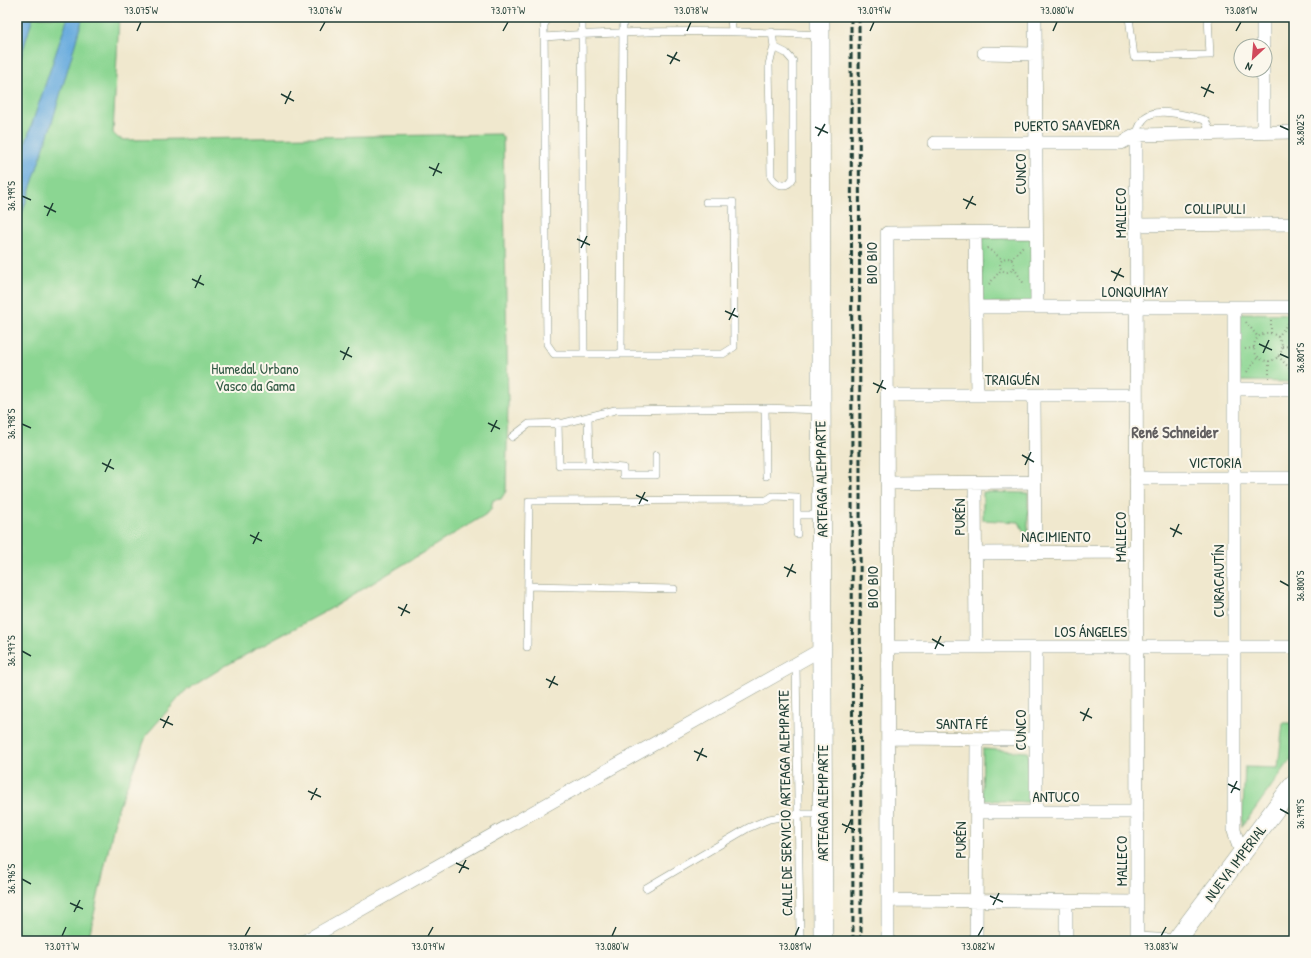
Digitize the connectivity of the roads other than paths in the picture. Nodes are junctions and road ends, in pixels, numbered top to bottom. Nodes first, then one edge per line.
1 (549, 17) edge
2 (582, 17) edge
3 (623, 17) edge
4 (731, 17) edge
5 (1035, 17) edge
6 (1129, 17) edge
7 (1208, 17) edge
8 (1263, 17) edge
9 (820, 26) edge
10 (732, 31) junction
11 (772, 32) junction
12 (623, 33) junction
13 (583, 34) junction
14 (544, 37) junction
15 (1263, 38) edge
16 (774, 47) junction
17 (984, 53) dead end
18 (1035, 54) junction
19 (1263, 78) edge
20 (1262, 132) junction
21 (1294, 132) edge
22 (1211, 133) junction
23 (1136, 135) junction
24 (935, 142) dead end
25 (1036, 142) junction
26 (706, 202) dead end
27 (1294, 224) edge
28 (1136, 225) junction
29 (1036, 232) junction
30 (975, 233) junction
31 (976, 307) junction
32 (1037, 307) junction
33 (1136, 307) junction
34 (1234, 307) junction
35 (1294, 307) edge
36 (584, 354) junction
37 (621, 354) junction
38 (1234, 389) junction
39 (1294, 389) edge
40 (887, 395) junction
41 (977, 395) junction
42 (1034, 395) junction
43 (1136, 395) junction
44 (765, 408) junction
45 (820, 410) junction
46 (588, 417) junction
47 (558, 422) junction
48 (512, 437) dead end
49 (656, 455) dead end
50 (589, 465) junction
51 (766, 476) dead end
52 (1136, 478) junction
53 (1234, 478) junction
54 (1294, 478) edge
55 (975, 482) junction
56 (1035, 482) junction
57 (887, 483) junction
58 (798, 515) junction
59 (821, 516) junction
60 (797, 534) dead end
61 (975, 552) junction
62 (1035, 552) junction
63 (1136, 552) junction
64 (528, 586) junction
65 (674, 589) dead end
66 (527, 647) dead end
67 (888, 647) junction
68 (976, 647) junction
69 (1036, 647) junction
70 (1136, 647) junction
71 (1234, 647) junction
72 (1294, 647) edge
73 (822, 649) junction
74 (796, 664) junction
75 (888, 738) junction
76 (977, 739) junction
77 (1036, 739) junction
78 (1292, 791) edge
79 (976, 812) junction
80 (1036, 812) junction
81 (1137, 812) junction
82 (799, 814) junction
83 (822, 814) junction
84 (1243, 852) junction
85 (646, 888) dead end
86 (888, 900) junction
87 (975, 901) junction
88 (1066, 901) junction
89 (1137, 902) junction
90 (1137, 940) edge
91 (305, 941) edge
92 (802, 941) edge
93 (823, 941) edge
94 (888, 941) edge
95 (976, 941) edge
96 (1066, 941) edge
97 (1176, 941) edge

1 - 14 lane
2 - 13 lane
3 - 12 lane
4 - 10 lane
5 - 18 street, CUNCO
6 - 7 lane
8 - 15 street
9 - 11 lane
9 - 45 main road, ARTEAGA ALEMPARTE
10 - 11 lane
10 - 12 lane
11 - 16 lane
12 - 13 lane
12 - 37 lane
13 - 14 lane
13 - 36 lane
14 - 36 lane
16 - 16 lane
17 - 18 street
18 - 25 street, CUNCO
19 - 20 street
20 - 21 street, PUERTO SAAVEDRA
20 - 22 street, PUERTO SAAVEDRA
22 - 23 street, PUERTO SAAVEDRA
22 - 23 lane
23 - 25 street, PUERTO SAAVEDRA
23 - 28 street, MALLECO
24 - 25 street, PUERTO SAAVEDRA
25 - 29 street, CUNCO
26 - 37 lane
27 - 28 street, COLLIPULLI
28 - 33 street, MALLECO
29 - 30 street
29 - 32 street, CUNCO
30 - 31 street
30 - 40 street, BIO BIO
31 - 32 street, LONQUIMAY
31 - 41 street
32 - 33 street, LONQUIMAY
33 - 34 street, LONQUIMAY
33 - 43 street, MALLECO
34 - 35 street, LONQUIMAY
34 - 38 street, CURACAUTÍN
36 - 37 lane
38 - 39 street
38 - 53 street, CURACAUTÍN
40 - 41 street, TRAIGUÉN
40 - 57 street, BIO BIO
41 - 42 street, TRAIGUÉN
42 - 43 street, TRAIGUÉN
42 - 56 street
43 - 52 street, MALLECO
44 - 45 lane
44 - 46 lane
44 - 51 lane
45 - 59 main road, ARTEAGA ALEMPARTE
46 - 47 lane
46 - 50 lane
47 - 48 lane
47 - 50 lane
49 - 50 lane
52 - 53 street, VICTORIA
52 - 63 street, MALLECO
53 - 54 street, VICTORIA
53 - 71 street, CURACAUTÍN
55 - 56 street
55 - 57 street
55 - 61 street, PURÉN
56 - 62 street
57 - 67 street, BIO BIO
58 - 59 lane
58 - 60 lane
58 - 64 lane
59 - 73 main road, ARTEAGA ALEMPARTE
61 - 62 street, NACIMIENTO
61 - 68 street, PURÉN
62 - 63 street, NACIMIENTO
63 - 70 street, MALLECO
64 - 65 lane
64 - 66 lane
67 - 68 street, LOS ÁNGELES
67 - 75 street, BIO BIO
68 - 69 street, LOS ÁNGELES
69 - 70 street, LOS ÁNGELES
69 - 77 street, CUNCO
70 - 71 street, LOS ÁNGELES
70 - 81 street, MALLECO
71 - 72 street, LOS ÁNGELES
71 - 84 street, CURACAUTÍN
73 - 74 street
73 - 83 main road, ARTEAGA ALEMPARTE
74 - 82 lane, CALLE DE SERVICIO ARTEAGA ALEMPARTE
74 - 91 street
75 - 76 street, SANTA FÉ
75 - 86 street, BIO BIO
76 - 77 street, SANTA FÉ
76 - 79 street, PURÉN
77 - 80 street, CUNCO
78 - 84 main road, NUEVA IMPERIAL
79 - 80 street, ANTUCO
79 - 87 street, PURÉN
80 - 81 street, ANTUCO
81 - 89 street, MALLECO
82 - 83 lane
82 - 85 lane
82 - 92 lane, CALLE DE SERVICIO ARTEAGA ALEMPARTE
83 - 93 main road, ARTEAGA ALEMPARTE
84 - 97 main road, NUEVA IMPERIAL
86 - 87 street
86 - 94 street, BIO BIO
87 - 88 street
87 - 95 street, PURÉN
88 - 89 street
88 - 96 street
89 - 90 street, MALLECO
90 - 97 street, MALLECO

